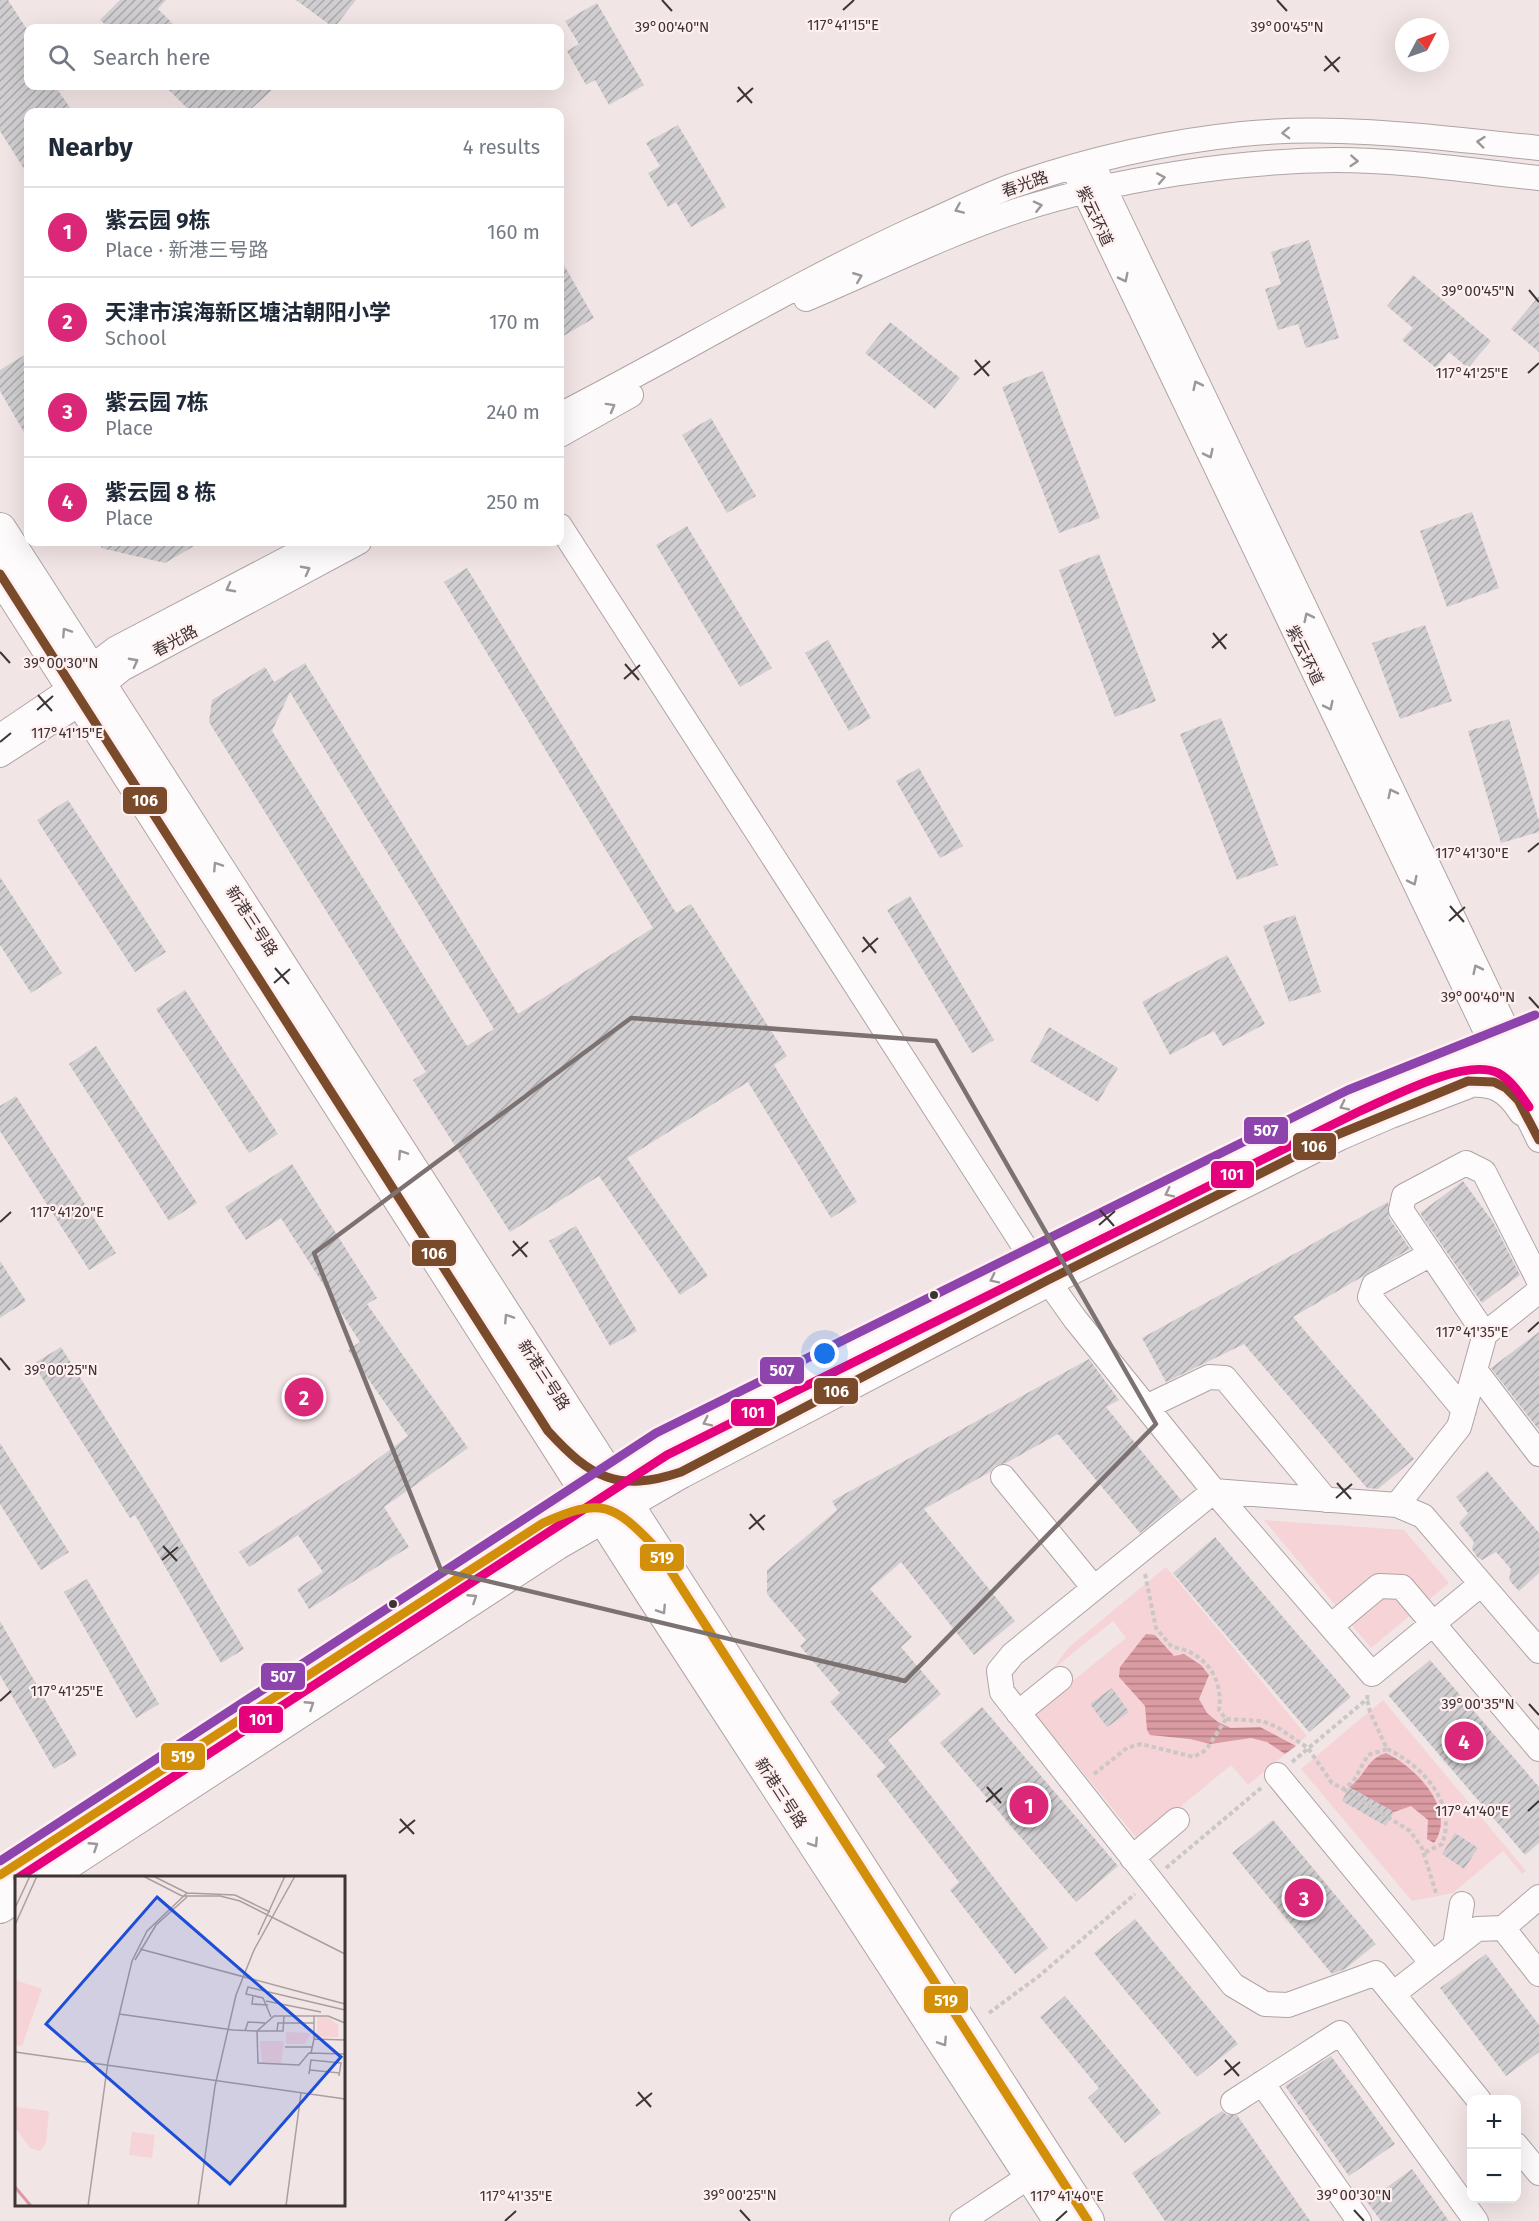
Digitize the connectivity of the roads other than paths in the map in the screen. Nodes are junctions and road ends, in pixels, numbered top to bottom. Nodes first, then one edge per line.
1 (1539, 148) edge
2 (1083, 165) junction
3 (1539, 178) edge
4 (1094, 191) junction
5 (564, 413) edge
6 (564, 433) edge
7 (0, 529) edge
8 (564, 532) edge
9 (311, 546) edge
10 (352, 546) edge
11 (0, 574) edge
12 (86, 686) junction
13 (0, 736) edge
14 (0, 755) edge
15 (1539, 1026) edge
16 (1510, 1056) edge
17 (1462, 1070) junction
18 (1534, 1103) edge
19 (1539, 1140) edge
20 (1431, 1254) junction
21 (1041, 1270) junction
22 (1539, 1281) edge
23 (1539, 1291) edge
24 (1485, 1334) junction
25 (1475, 1370) junction
26 (1146, 1407) junction
27 (1464, 1410) junction
28 (561, 1425) junction
29 (661, 1444) junction
30 (1539, 1454) edge
31 (1003, 1476) dead end
32 (1214, 1491) junction
33 (607, 1495) junction
34 (1326, 1500) junction
35 (1397, 1505) junction
36 (550, 1533) junction
37 (643, 1554) junction
38 (1481, 1584) junction
39 (1094, 1588) junction
40 (1433, 1624) junction
41 (1330, 1626) junction
42 (1539, 1651) edge
43 (1060, 1679) dead end
44 (1018, 1713) junction
45 (1539, 1749) edge
46 (1277, 1775) dead end
47 (1177, 1820) dead end
48 (1132, 1858) junction
49 (0, 1875) edge
50 (48, 1876) edge
51 (15, 1897) edge
52 (1539, 1898) edge
53 (1462, 1904) dead end
54 (0, 1907) edge
55 (1503, 1928) junction
56 (1455, 1946) junction
57 (1432, 1963) junction
58 (1539, 1974) edge
59 (1393, 1994) junction
60 (1262, 2083) junction
61 (1475, 2095) edge
62 (1233, 2102) dead end
63 (1519, 2149) edge
64 (1040, 2169) junction
65 (1539, 2173) edge
66 (962, 2221) edge
67 (1060, 2221) edge
68 (1088, 2221) edge
69 (1359, 2221) edge
70 (1476, 2221) edge

1 -> 2 street, 春光路
2 - 4 street, 紫云环道
2 -> 5 street, 春光路
4 -> 3 street, 春光路
6 -> 4 street, 春光路
4 - 16 street, 紫云环道
12 -> 7 main road, 新港三号路
8 - 21 street
9 -> 12 street, 春光路
12 -> 10 street, 春光路
11 - 12 main road, 新港三号路
12 - 13 street, 春光路
12 - 14 street, 春光路
12 - 28 main road, 新港三号路
15 - 16 main road
16 - 17 main road
16 - 18 street, 紫云环道
17 - 18 main road
17 - 21 main road
18 - 19 street, 紫云环道
20 - 22 street
20 - 24 street
20 - 27 street
21 - 26 street
21 -> 29 main road
21 - 33 main road
23 - 24 street
24 - 25 street
25 - 27 street
25 - 30 street
26 - 32 street
26 - 34 street
27 - 35 street
28 - 29 main road
28 - 33 main road, 新港三号路
29 - 33 main road
31 - 39 street
32 - 34 street
32 - 39 street
32 - 41 street
33 - 36 main road
33 - 37 main road, 新港三号路
34 - 35 street
35 - 38 street
36 - 37 main road
36 - 49 main road
50 -> 36 main road
37 - 64 main road, 新港三号路
38 - 40 street
38 - 42 street
39 - 44 street
40 - 41 street
40 - 41 street
40 - 45 street
43 - 44 street
44 - 48 street
46 - 57 street
47 - 48 street
48 - 59 street
51 - 54 main road
52 - 55 street
53 - 56 street
55 - 56 street
55 - 58 street
56 - 57 street
57 - 59 street
59 - 61 street
60 - 62 street
60 - 69 street
60 - 70 street
63 - 65 street
64 - 66 street
64 - 67 main road, 新港三号路
64 - 68 main road, 新港三号路

